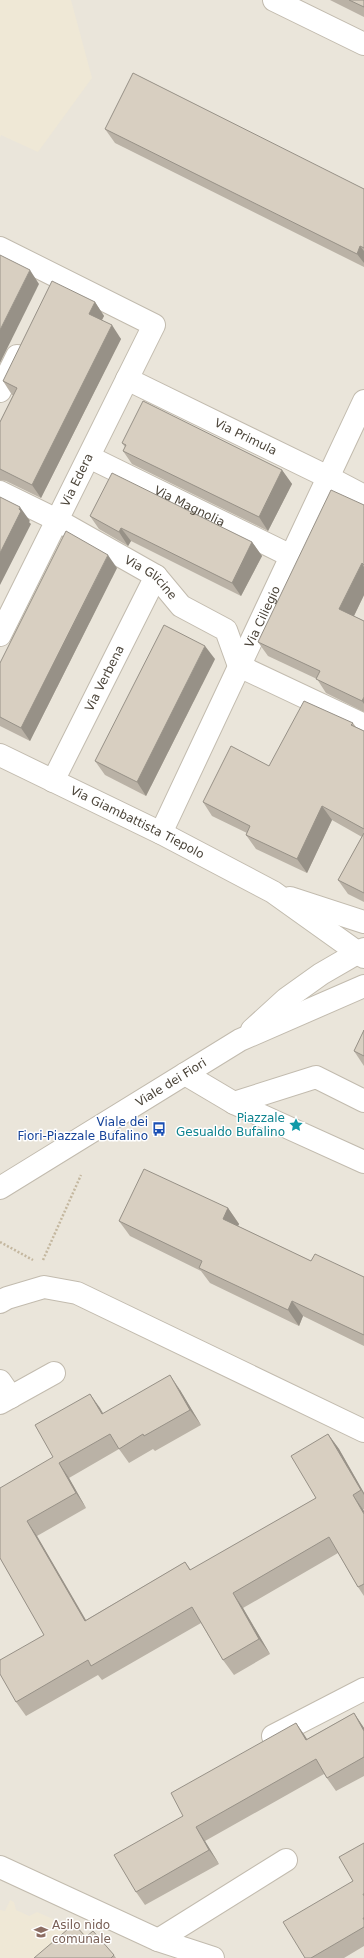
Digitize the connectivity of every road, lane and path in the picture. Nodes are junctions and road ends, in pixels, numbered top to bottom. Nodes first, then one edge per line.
1 (274, 0) edge
2 (364, 44) edge
3 (0, 248) edge
4 (25, 341) edge
5 (127, 379) junction
6 (0, 391) edge
7 (364, 401) edge
8 (89, 457) junction
9 (328, 477) junction
10 (0, 492) edge
11 (364, 496) edge
12 (57, 520) junction
13 (291, 556) junction
14 (156, 576) junction
15 (0, 635) edge
16 (239, 666) junction
17 (364, 725) edge
18 (0, 755) edge
19 (52, 780) junction
20 (161, 833) junction
21 (273, 892) junction
22 (364, 922) edge
23 (323, 930) junction
24 (361, 953) edge
25 (321, 974) junction
26 (364, 986) edge
27 (240, 1040) junction
28 (185, 1074) junction
29 (364, 1101) edge
30 (234, 1103) junction
31 (364, 1162) edge
32 (81, 1175) dead end
33 (0, 1188) edge
34 (0, 1242) edge
35 (40, 1264) junction
36 (44, 1287) junction
37 (0, 1302) edge
38 (54, 1373) dead end
39 (4, 1394) edge
40 (364, 1431) edge
41 (364, 1689) edge
42 (273, 1736) edge
43 (286, 1860) dead end
44 (0, 1867) edge
45 (158, 1940) junction
46 (212, 1958) edge

1 - 2 street
3 - 5 street, Via Edera
4 - 6 street
5 - 8 street, Via Edera
5 - 9 street, Via Primula
7 - 9 street, Via Ciliegio
8 - 12 street, Via Edera
8 - 13 street, Via Magnolia
9 - 11 street, Via Primula
9 - 13 street, Via Ciliegio
10 - 12 street, Via Glicine
12 - 14 street, Via Glicine
12 - 15 street, Via Edera
13 - 16 street, Via Ciliegio
14 - 16 street, Via Glicine
14 - 19 street, Via Verbena
16 - 17 street
16 - 20 street, Via Ciliegio
18 - 19 street, Via Giambattista Tiepolo
19 - 20 street, Via Giambattista Tiepolo
20 - 21 street, Via Giambattista Tiepolo
21 - 22 street
21 - 23 street
23 - 24 street
23 - 25 street
24 - 25 street
25 - 27 street
26 - 27 street
27 - 28 street, Viale dei Fiori
28 - 30 street
28 - 33 street, Viale dei Fiori
29 - 30 street
30 - 31 street
32 - 35 path
34 - 35 path
35 - 36 path
36 - 37 street
36 - 40 street
38 - 39 street
41 - 42 street
43 - 45 street
44 - 45 street
45 - 46 street

